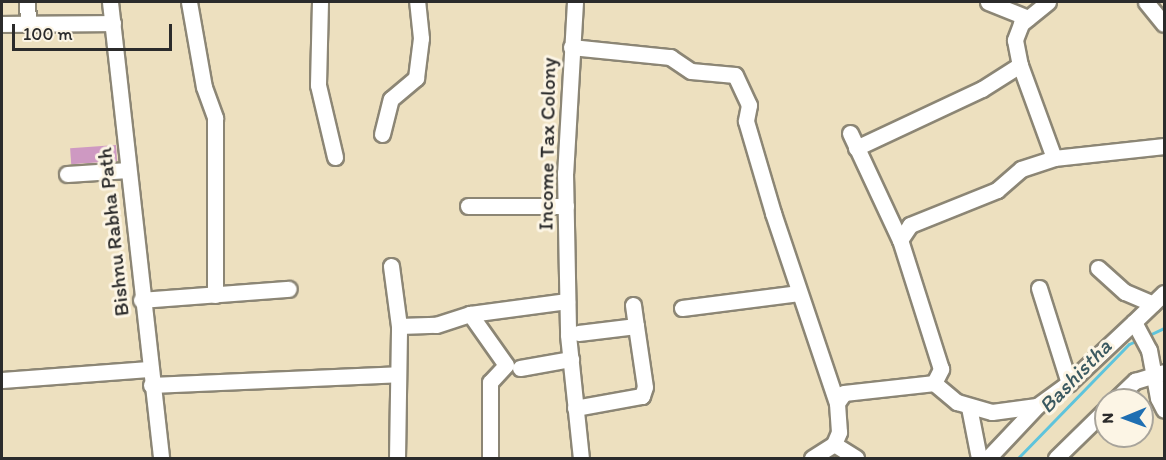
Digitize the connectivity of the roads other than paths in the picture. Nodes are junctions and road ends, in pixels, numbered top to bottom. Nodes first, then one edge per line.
1 (27, 2) edge
2 (110, 2) edge
3 (189, 2) edge
4 (320, 2) edge
5 (417, 2) edge
6 (575, 2) edge
7 (988, 2) edge
8 (1048, 2) edge
9 (1146, 2) edge
10 (1028, 18) junction
11 (28, 22) junction
12 (112, 23) junction
13 (2, 24) edge
14 (1164, 24) edge
15 (571, 47) junction
16 (1020, 65) junction
17 (382, 134) dead end
18 (1164, 146) edge
19 (335, 157) dead end
20 (1054, 158) junction
21 (128, 170) junction
22 (67, 174) dead end
23 (468, 206) dead end
24 (566, 206) junction
25 (900, 240) junction
26 (391, 266) dead end
27 (1098, 268) dead end
28 (1039, 288) dead end
29 (290, 290) dead end
30 (799, 293) junction
31 (1164, 293) edge
32 (567, 294) junction
33 (215, 295) junction
34 (141, 300) junction
35 (1153, 304) junction
36 (633, 305) dead end
37 (682, 309) dead end
38 (470, 314) junction
39 (399, 326) junction
40 (636, 326) junction
41 (1137, 326) junction
42 (578, 333) dead end
43 (571, 359) junction
44 (520, 368) dead end
45 (398, 374) junction
46 (1159, 375) edge
47 (150, 377) junction
48 (2, 380) edge
49 (934, 383) junction
50 (1069, 383) junction
51 (1128, 388) edge
52 (837, 403) junction
53 (969, 406) junction
54 (1037, 406) junction
55 (575, 408) junction
56 (1164, 410) edge
57 (1094, 421) edge
58 (834, 444) junction
59 (160, 459) edge
60 (397, 459) edge
61 (490, 459) edge
62 (581, 459) edge
63 (812, 459) edge
64 (855, 459) edge
65 (979, 459) edge
66 (988, 459) edge
67 (1056, 459) edge

1 - 11 street
2 - 12 street, Bishnu Rabha Path
3 - 33 street
4 - 19 street
5 - 17 street
6 - 15 street, Income Tax Colony
7 - 10 street
8 - 10 street
9 - 14 street
10 - 16 street
11 - 12 street
11 - 13 street
12 - 21 street, Bishnu Rabha Path
15 - 24 street, Income Tax Colony
15 - 30 street
16 - 20 street
16 - 25 street
18 - 20 street
20 - 25 street
21 - 22 street
21 - 34 street, Bishnu Rabha Path
23 - 24 street
24 - 32 street, Income Tax Colony
25 - 49 street
26 - 39 street
27 - 35 street
28 - 50 street
29 - 33 street
30 - 37 street
30 - 52 street
31 - 35 street
32 - 38 street
32 - 43 street, Income Tax Colony
33 - 34 street
34 - 47 street, Bishnu Rabha Path
35 - 41 street
36 - 40 street
38 - 39 street
38 - 61 street
39 - 45 street
40 - 42 street
40 - 55 street
41 - 46 street
41 - 50 street
43 - 44 street
43 - 55 street, Income Tax Colony
45 - 47 street
45 - 60 street
46 - 51 street
46 - 56 street
47 - 48 street
47 - 59 street, Bishnu Rabha Path
49 - 52 street
49 - 53 street
50 - 54 street
52 - 58 street
53 - 54 street
53 - 65 street
54 - 66 street
55 - 62 street, Income Tax Colony
57 - 67 street
58 - 63 street
58 - 64 street

